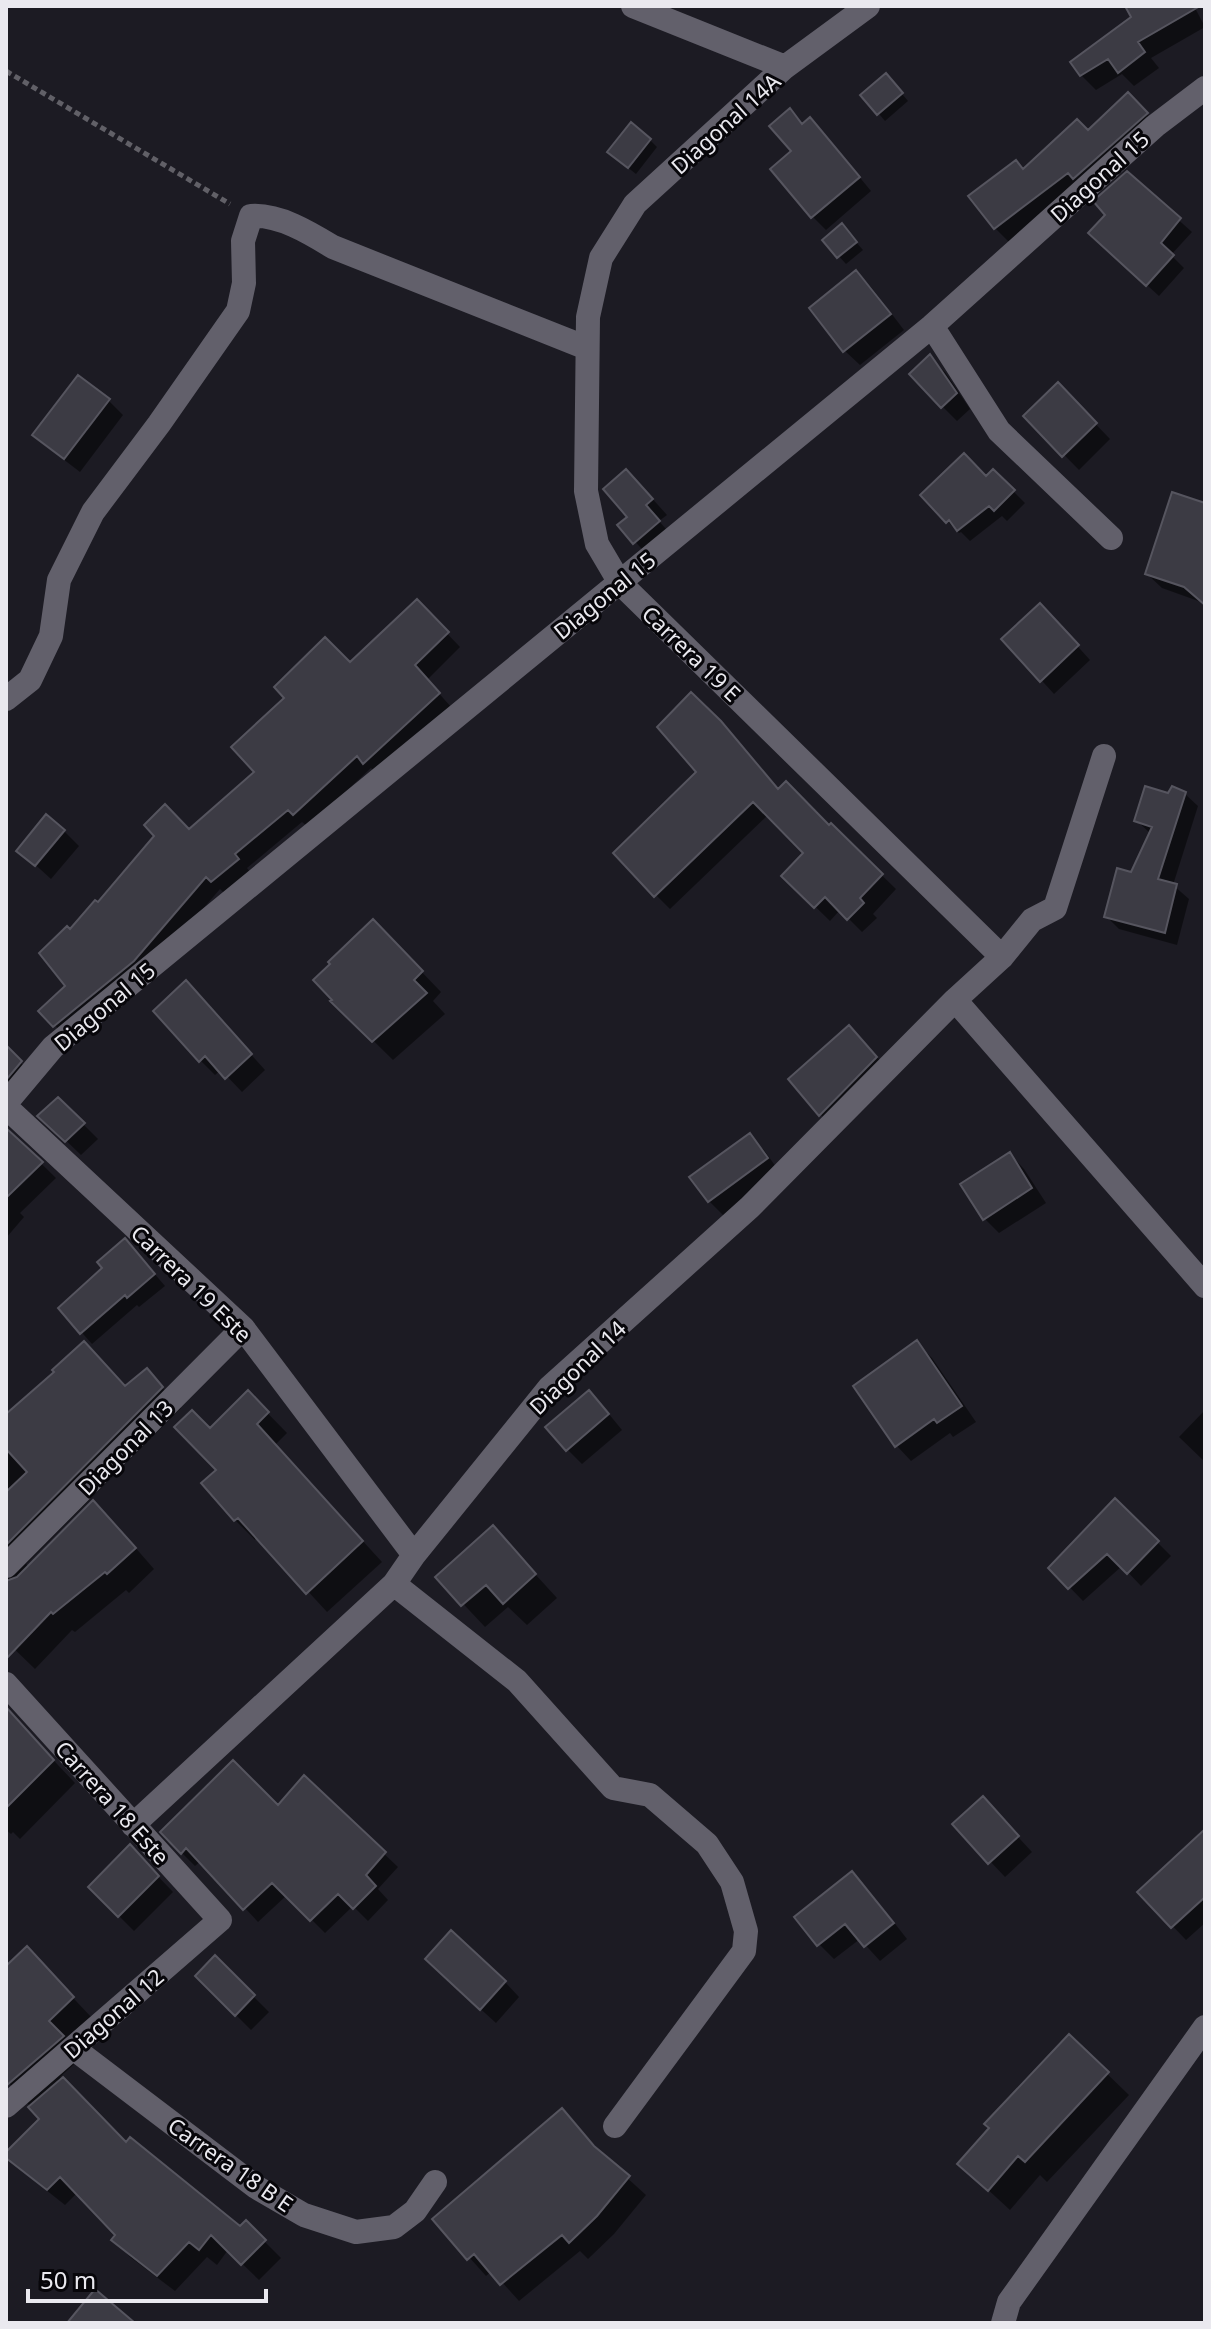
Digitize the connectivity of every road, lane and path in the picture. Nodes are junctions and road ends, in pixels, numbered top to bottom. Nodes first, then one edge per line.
1 (633, 6) edge
2 (868, 6) edge
3 (785, 67) junction
4 (6, 71) edge
5 (1205, 88) edge
6 (251, 216) junction
7 (601, 258) joint
8 (932, 326) junction
9 (587, 348) junction
10 (1111, 538) dead end
11 (620, 583) junction
12 (6, 699) edge
13 (1104, 756) dead end
14 (1002, 957) junction
15 (955, 1000) junction
16 (6, 1105) edge
17 (1205, 1286) edge
18 (243, 1328) junction
19 (414, 1555) junction
20 (6, 1566) edge
21 (394, 1584) junction
22 (6, 1684) edge
23 (133, 1825) junction
24 (220, 1920) joint
25 (1205, 2027) edge
26 (73, 2048) junction
27 (6, 2106) edge
28 (615, 2126) dead end
29 (435, 2182) dead end
30 (1003, 2323) edge

1 - 3 street
2 - 3 street, Diagonal 14A
3 - 7 street, Diagonal 14A
4 - 6 path
5 - 8 street, Diagonal 15
6 - 9 street
6 - 12 street
7 - 9 street, Carrera 19 E
8 - 10 street
8 - 11 street, Diagonal 15
9 - 11 street, Carrera 19 E
11 - 14 street, Carrera 19 E
11 - 16 street, Diagonal 15
13 - 14 street, Diagonal 14
14 - 15 street, Diagonal 14
15 - 17 street
15 - 19 street, Diagonal 14
16 - 18 street, Carrera 19 Este
18 - 19 street, Carrera 19 Este
18 - 20 street, Diagonal 13
19 - 21 street, Diagonal 14
21 - 23 street, Diagonal 14
21 - 28 street
22 - 23 street, Carrera 18 Este
23 - 24 street, Carrera 18 Este
24 - 26 street, Diagonal 12
25 - 30 street
26 - 27 street, Diagonal 12
26 - 29 street, Carrera 18 B E

